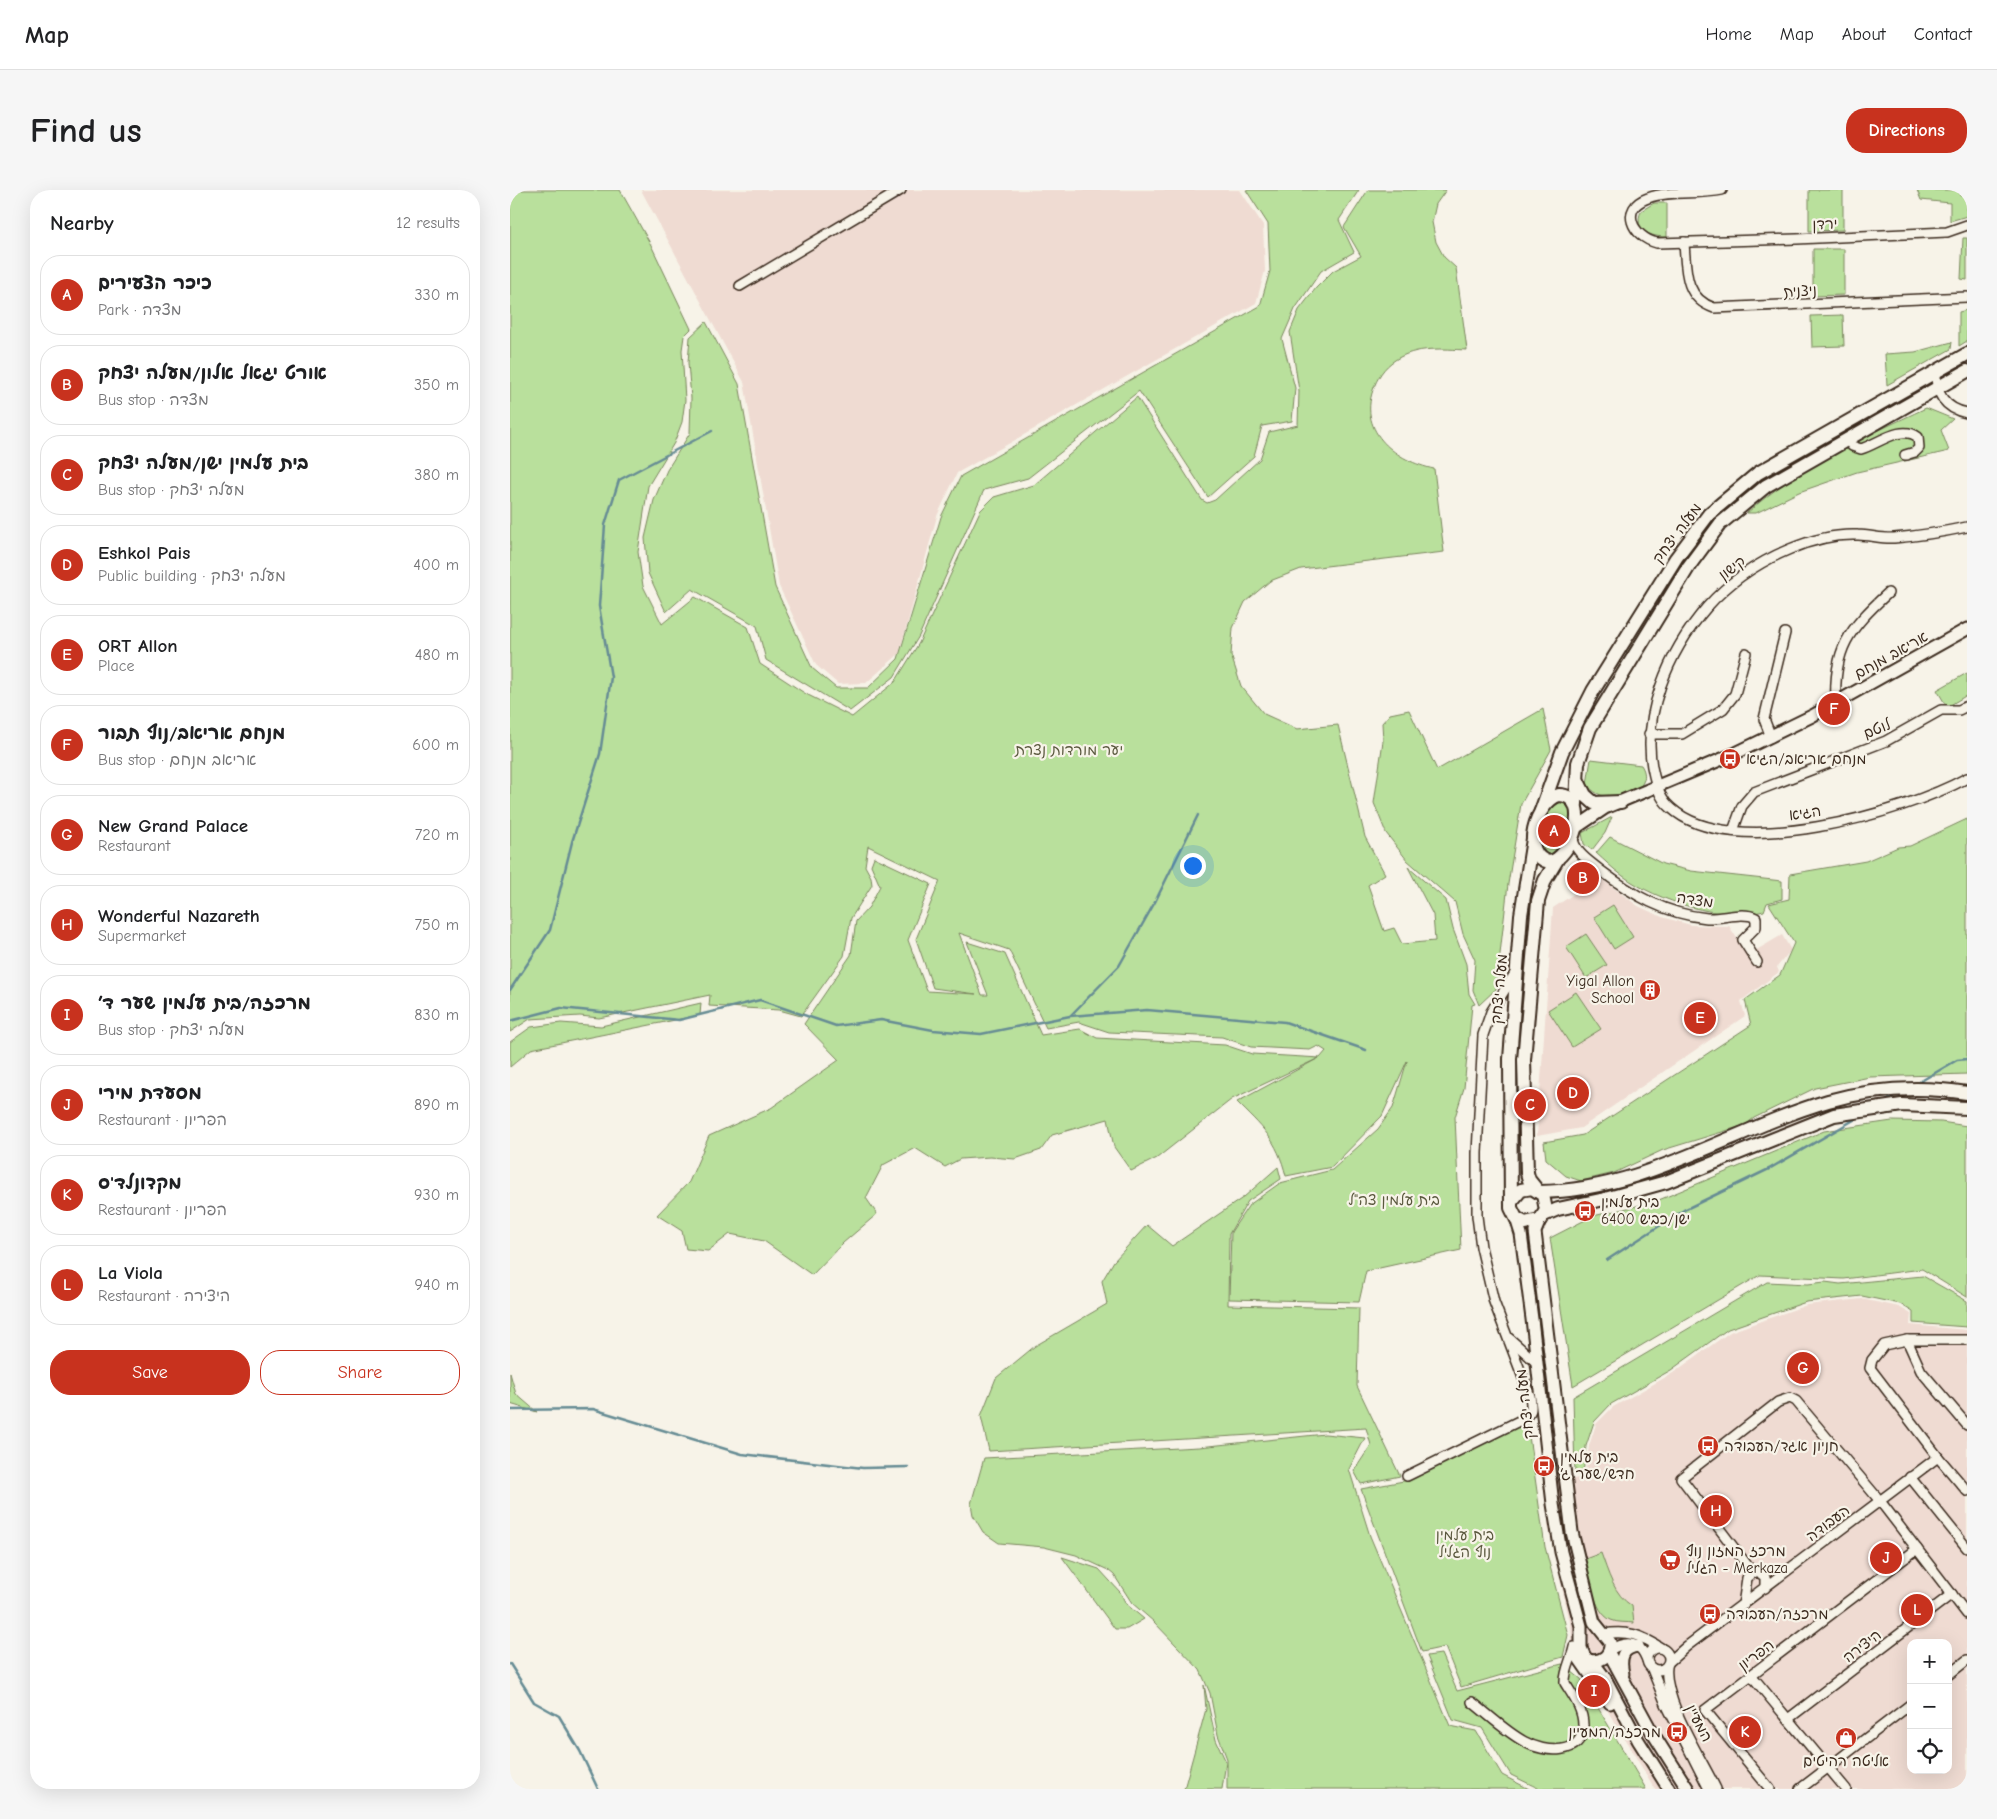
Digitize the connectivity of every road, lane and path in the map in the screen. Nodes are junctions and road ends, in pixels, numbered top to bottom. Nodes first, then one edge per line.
1 (901, 190) edge
2 (1722, 190) edge
3 (1967, 225) edge
4 (1684, 242) junction
5 (740, 286) dead end
6 (1967, 297) edge
7 (1967, 354) edge
8 (1936, 372) junction
9 (1967, 372) edge
10 (1937, 388) junction
11 (1967, 413) edge
12 (1847, 439) junction
13 (1907, 455) dead end
14 (1967, 527) edge
15 (1888, 593) dead end
16 (1967, 630) edge
17 (1785, 633) dead end
18 (1746, 653) dead end
19 (1836, 703) junction
20 (1967, 706) edge
21 (1649, 734) junction
22 (1771, 737) junction
23 (1576, 776) junction
24 (1967, 778) edge
25 (1657, 786) junction
26 (1616, 804) junction
27 (1577, 806) junction
28 (1541, 811) junction
29 (1733, 831) junction
30 (1573, 833) junction
31 (1533, 839) junction
32 (1559, 859) junction
33 (1588, 861) junction
34 (1757, 962) dead end
35 (1517, 970) junction
36 (1967, 1093) edge
37 (1967, 1108) edge
38 (1538, 1191) junction
39 (1511, 1202) junction
40 (1542, 1217) junction
41 (1516, 1218) junction
42 (1504, 1333) junction
43 (1907, 1340) junction
44 (1967, 1340) edge
45 (1537, 1363) junction
46 (1967, 1425) edge
47 (1938, 1457) junction
48 (1407, 1476) dead end
49 (1910, 1477) junction
50 (1967, 1491) edge
51 (1880, 1501) junction
52 (1967, 1548) edge
53 (1917, 1549) junction
54 (1753, 1573) junction
55 (1765, 1588) junction
56 (1952, 1594) junction
57 (1743, 1605) junction
58 (1967, 1614) edge
59 (1603, 1634) junction
60 (1577, 1645) junction
61 (1638, 1646) junction
62 (1687, 1646) junction
63 (1662, 1649) junction
64 (1609, 1651) junction
65 (1589, 1660) junction
66 (1967, 1660) edge
67 (1668, 1664) junction
68 (1650, 1665) junction
69 (1590, 1672) junction
70 (1952, 1672) edge
71 (1566, 1674) junction
72 (1752, 1676) junction
73 (1624, 1680) junction
74 (1472, 1702) dead end
75 (1907, 1707) edge
76 (1788, 1719) junction
77 (1828, 1767) junction
78 (1658, 1772) junction
79 (1669, 1789) edge
80 (1688, 1789) edge
81 (1709, 1789) edge
82 (1716, 1789) edge
83 (1770, 1789) edge
84 (1800, 1789) edge
85 (1846, 1789) edge

1 - 5 street
2 - 4 street, ירדן
3 - 4 street, ירדן
4 - 6 street, ניצנית
7 - 8 main road, מעלה יצחק
8 - 10 street
8 - 28 main road, מעלה יצחק
9 - 10 main road, מעלה יצחק
10 - 11 street
10 - 12 main road, מעלה יצחק
12 - 13 street
12 - 23 main road, מעלה יצחק
14 - 21 street, קישון
15 - 19 street
16 - 19 street, אריאב מנחם
17 - 22 street
18 - 21 street
19 - 22 street, אריאב מנחם
20 - 29 street, לוטם
21 - 25 street, קישון
22 - 25 street, אריאב מנחם
23 - 26 main road
23 - 27 main road, מעלה יצחק
24 - 29 street, הגיא
25 - 26 street, אריאב מנחם
25 - 29 street, הגיא
26 - 27 street
26 - 30 street
27 - 28 main road
27 - 30 main road, מעלה יצחק
28 - 31 main road, מעלה יצחק
30 - 32 main road, מעלה יצחק
30 - 33 street, מצדה
31 - 32 main road
31 - 35 main road, מעלה יצחק
32 - 33 street, מצדה
32 - 38 main road, מעלה יצחק
33 - 34 street, מצדה
35 - 39 main road, מעלה יצחק
35 - 42 street
36 - 38 main road
37 - 40 main road
38 - 39 main road
38 - 40 main road
39 - 41 main road
40 - 41 main road
40 - 59 street, מעלה יצחק
41 - 45 street, מעלה יצחק
42 - 45 street
42 - 48 street
43 - 44 street
43 - 46 street
43 - 47 street
45 - 60 street, מעלה יצחק
47 - 49 street, העבודה
47 - 50 street
49 - 51 street, העבודה
49 - 52 street
51 - 53 street
51 - 54 street
51 - 55 street, העבודה
53 - 56 street
53 - 72 street, הפריון
54 - 55 street
54 - 57 street
55 - 57 street, העבודה
56 - 58 street
56 - 76 street, היצירה
57 - 62 street, העבודה
59 - 60 street
59 - 63 street
59 - 64 street
60 - 65 street
60 - 69 street
60 - 71 street
61 - 64 street
61 - 68 street, המעיין
61 - 73 street
62 - 63 street, העבודה
62 - 67 street, העבודה
63 - 67 street
63 - 68 street
64 - 65 street
64 - 73 street
65 - 78 street
66 - 70 street
67 - 68 street
67 - 82 street, המעיין
68 - 81 street, המעיין
69 - 71 street
69 - 78 street
71 - 74 street
72 - 76 street
72 - 83 street, הפריון
73 - 80 street
75 - 77 street
76 - 77 street
77 - 84 street
77 - 85 street
78 - 79 street

